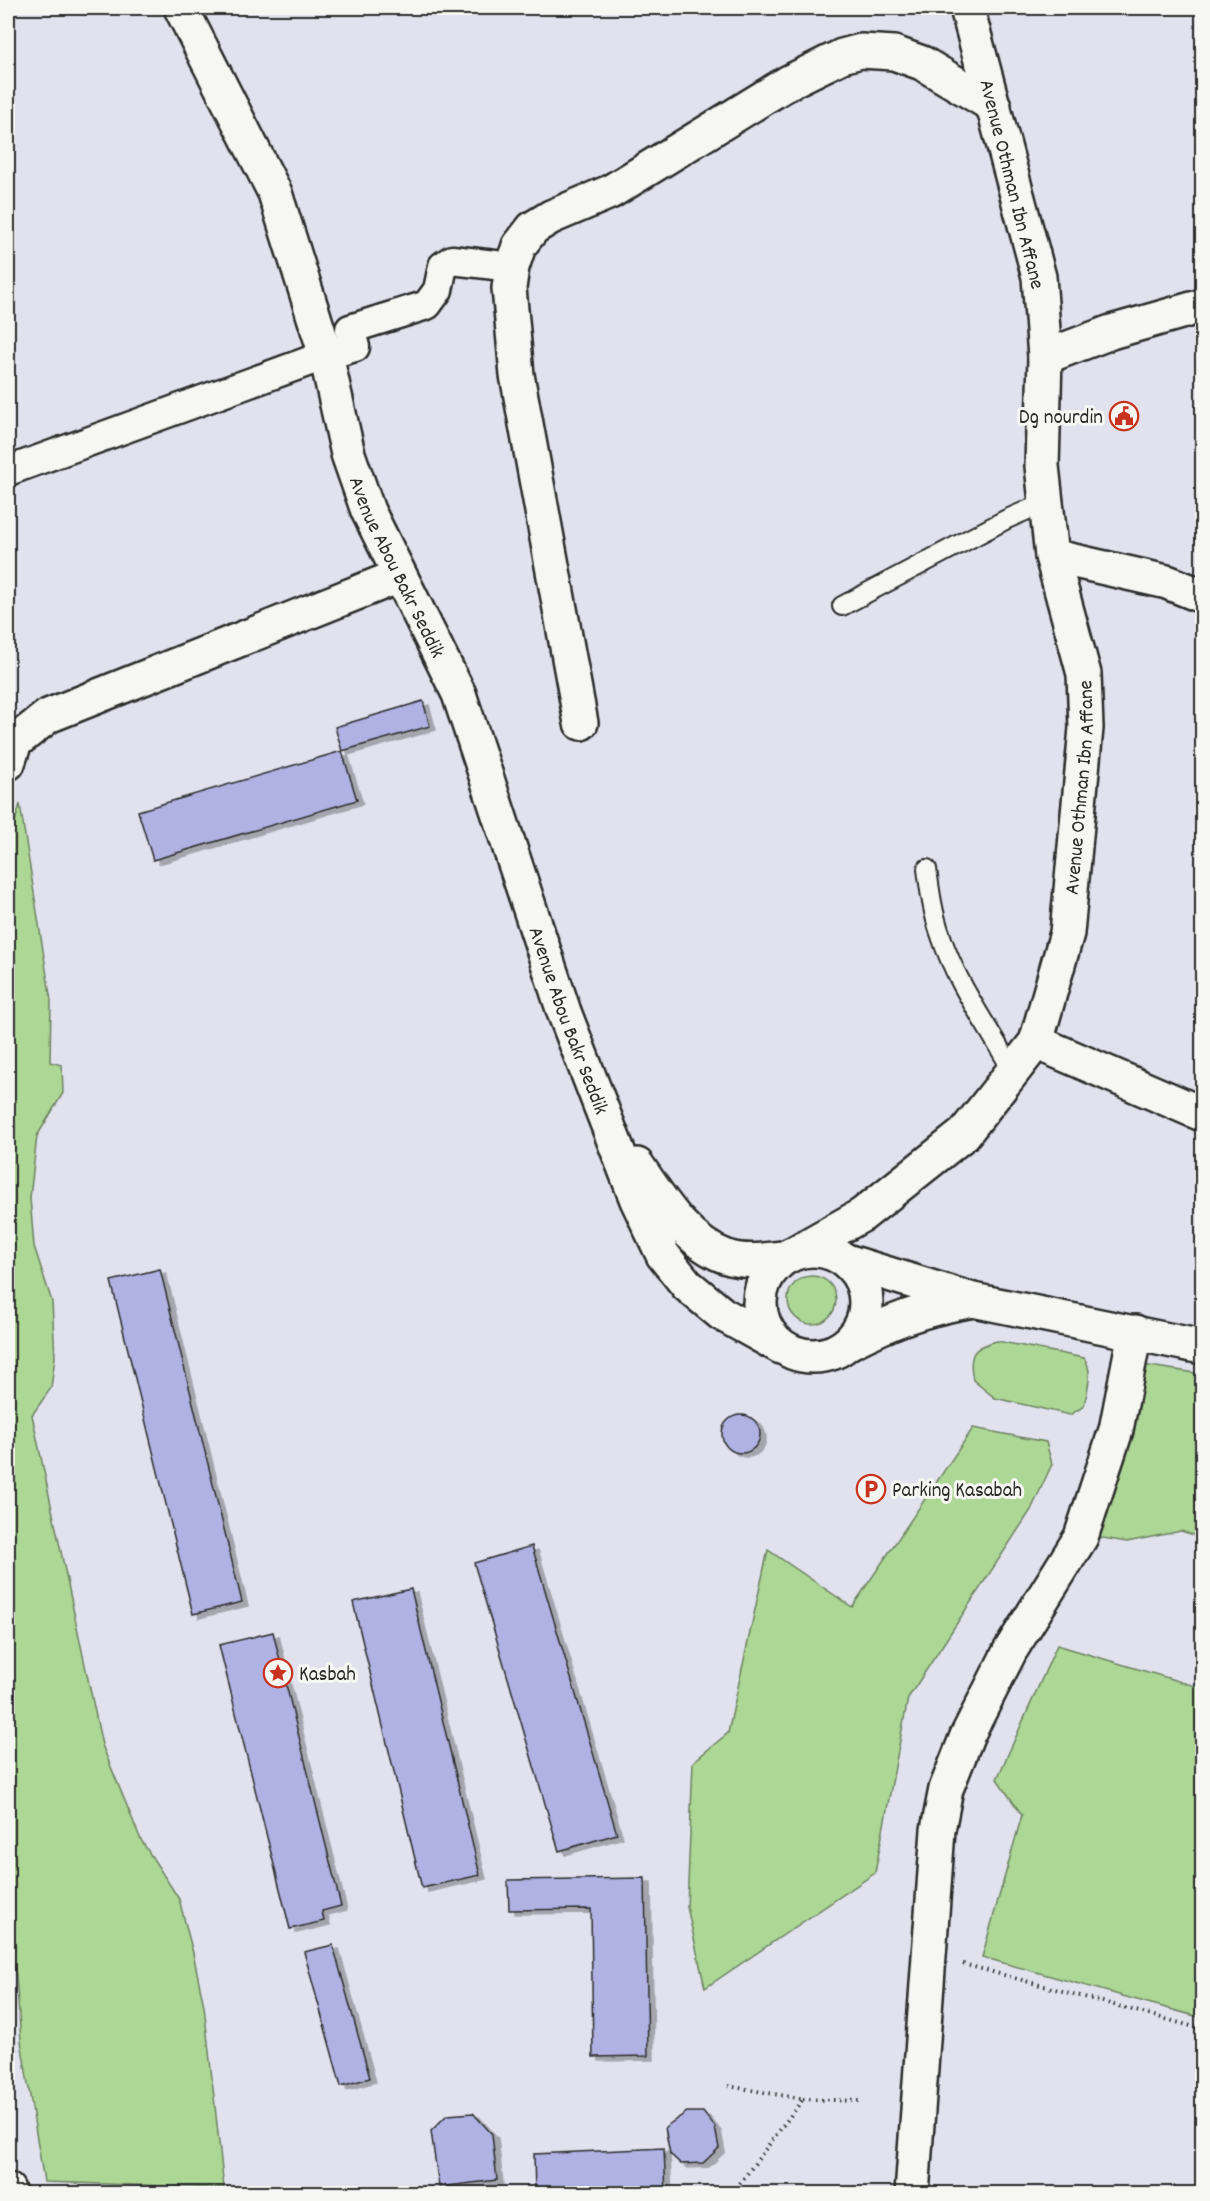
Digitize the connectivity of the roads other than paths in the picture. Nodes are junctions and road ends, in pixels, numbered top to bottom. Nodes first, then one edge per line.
1 (181, 8) edge
2 (967, 8) edge
3 (994, 106) junction
4 (512, 267) junction
5 (1203, 306) edge
6 (326, 355) junction
7 (1045, 357) junction
8 (8, 471) edge
9 (1046, 502) junction
10 (1052, 556) junction
11 (399, 576) junction
12 (1203, 596) edge
13 (842, 606) dead end
14 (581, 723) dead end
15 (8, 763) edge
16 (927, 869) dead end
17 (1036, 1042) junction
18 (1014, 1074) junction
19 (1203, 1114) edge
20 (610, 1127) junction
21 (862, 1215) junction
22 (790, 1255) junction
23 (846, 1261) junction
24 (973, 1300) junction
25 (1136, 1332) junction
26 (850, 1342) junction
27 (781, 1347) junction
28 (1203, 1347) edge
29 (912, 2193) edge

1 - 6 street, Avenue Abou Bakr Seddik
2 - 3 street, Avenue Othman Ibn Affane
3 - 4 street
3 - 7 street, Avenue Othman Ibn Affane
4 - 6 street
4 - 14 street
5 - 7 street
6 - 8 street
6 - 11 street, Avenue Abou Bakr Seddik
7 - 9 street, Avenue Othman Ibn Affane
9 - 10 street, Avenue Othman Ibn Affane
9 - 13 lane
10 - 12 street
10 - 17 street, Avenue Othman Ibn Affane
11 - 15 street
11 - 20 street, Avenue Abou Bakr Seddik
16 - 18 lane
17 - 18 street, Avenue Othman Ibn Affane
17 - 19 street
18 - 21 street, Avenue Othman Ibn Affane
20 - 22 street
20 - 27 street
21 - 22 street
21 - 23 street
22 - 23 street
22 - 27 street
23 - 24 street
23 - 26 street
24 - 25 street
24 - 26 street
25 - 28 street
25 - 29 street
26 - 27 street

